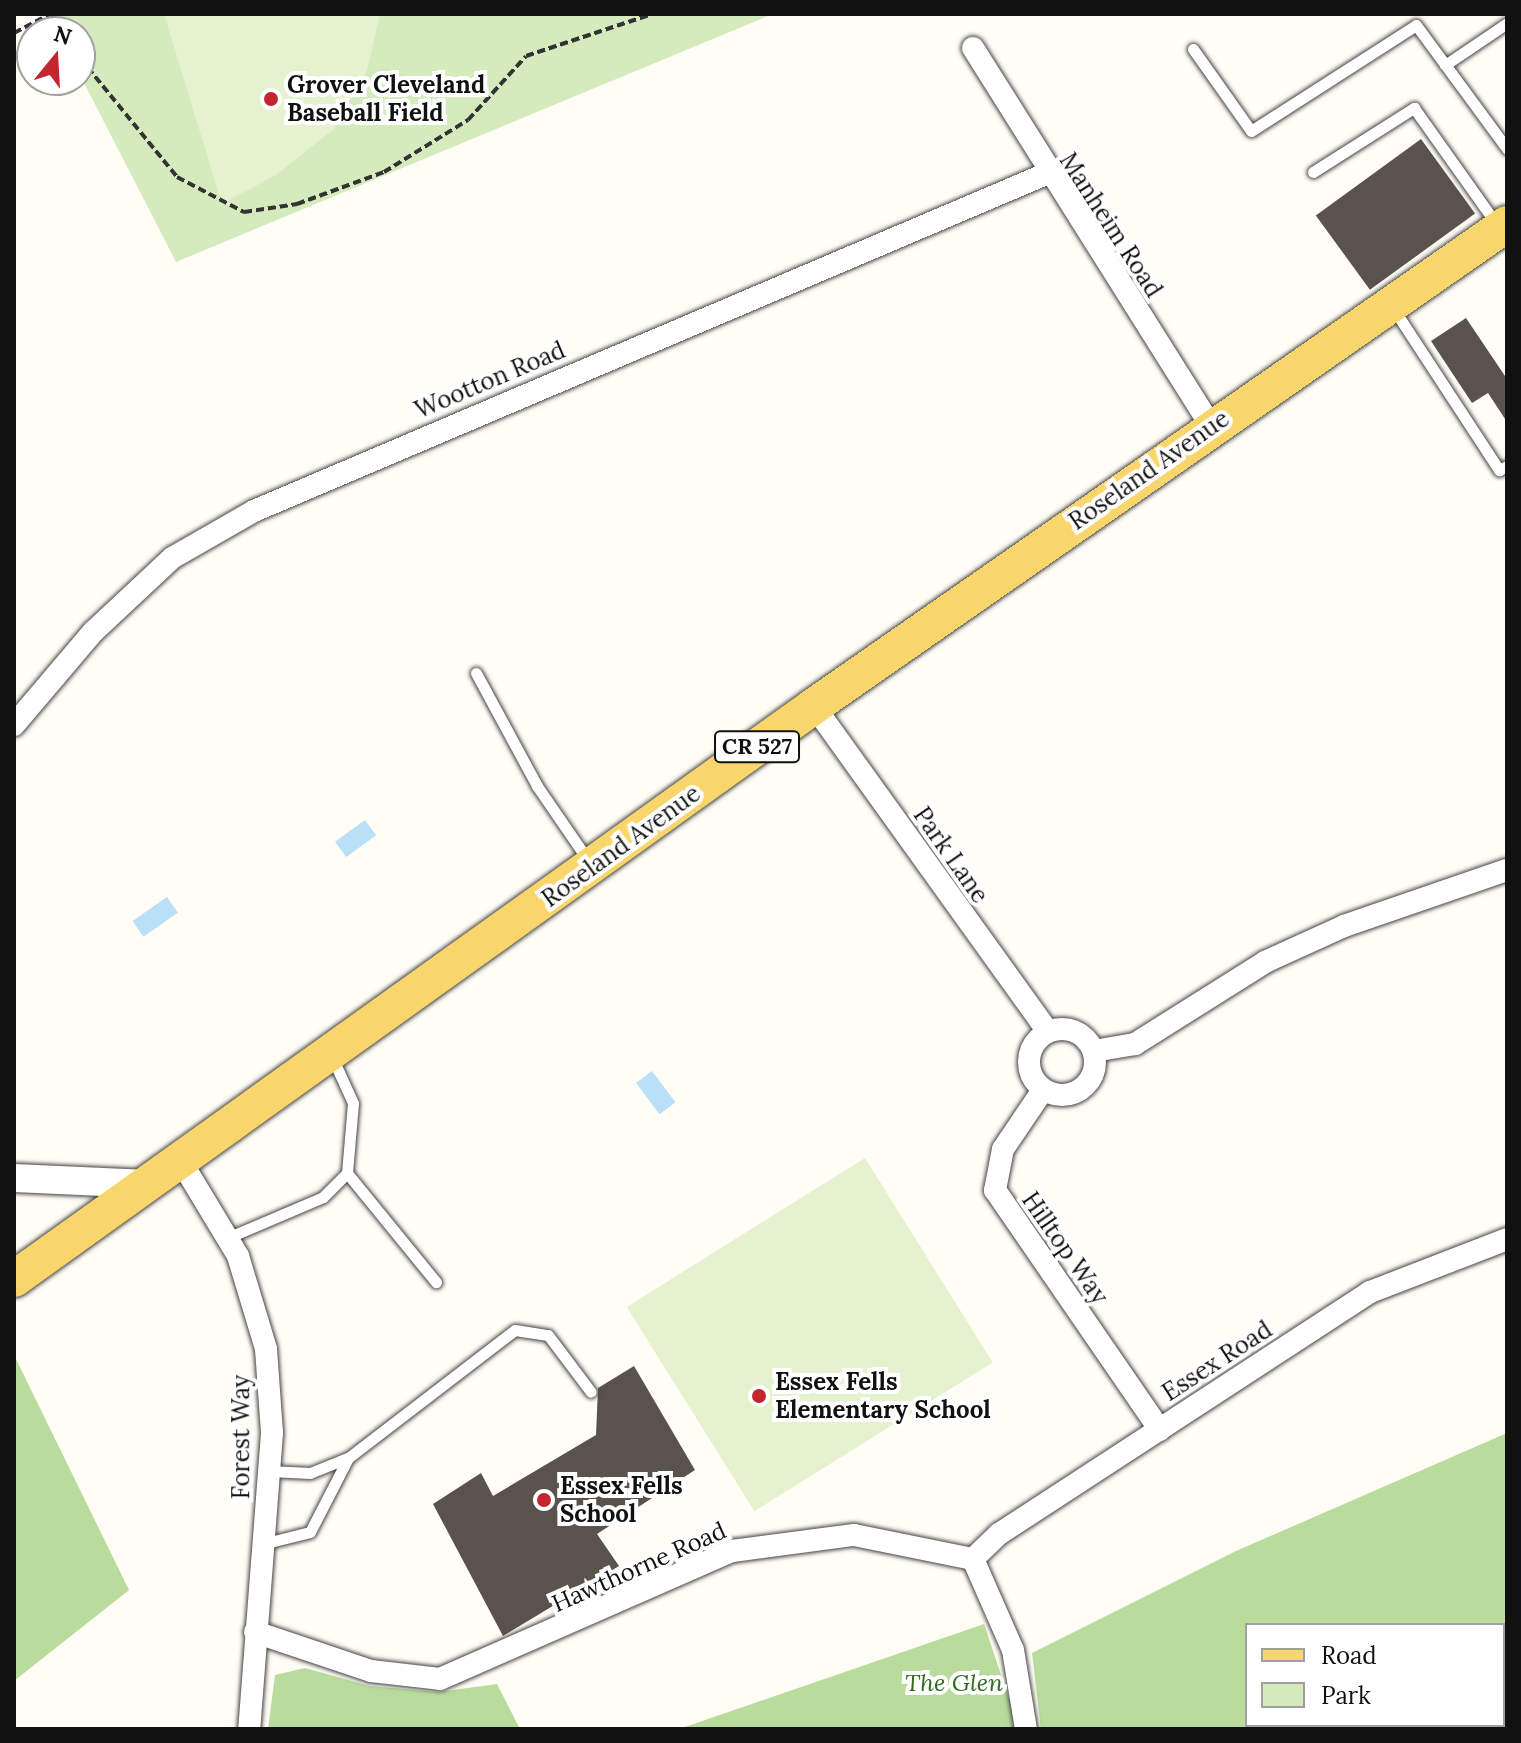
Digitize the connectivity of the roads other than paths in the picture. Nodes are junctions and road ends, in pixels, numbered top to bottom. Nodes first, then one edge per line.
1 (1507, 23) edge
2 (973, 48) dead end
3 (1193, 49) dead end
4 (1445, 65) junction
5 (1507, 149) edge
6 (1313, 172) dead end
7 (1046, 174) junction
8 (1505, 229) edge
9 (1390, 304) junction
10 (1211, 426) junction
11 (1507, 466) edge
12 (476, 673) dead end
13 (814, 706) junction
14 (14, 725) edge
15 (593, 866) junction
16 (1507, 870) edge
17 (1048, 1032) junction
18 (1094, 1051) junction
19 (331, 1055) junction
20 (1043, 1090) junction
21 (182, 1163) junction
22 (347, 1173) junction
23 (14, 1178) edge
24 (148, 1184) junction
25 (227, 1238) junction
26 (1507, 1239) edge
27 (14, 1279) edge
28 (436, 1282) dead end
29 (591, 1392) dead end
30 (1160, 1430) junction
31 (348, 1458) junction
32 (270, 1471) junction
33 (266, 1543) junction
34 (973, 1559) junction
35 (255, 1632) junction
36 (249, 1729) edge
37 (1026, 1729) edge

1 - 4 lane
2 - 7 street, Manheim Road
3 - 4 lane
4 - 5 lane
6 - 8 lane
7 - 10 street, Manheim Road
7 - 14 street, Wootton Road
8 - 9 main road, Roseland Avenue / CR 527
9 - 10 main road, Roseland Avenue / CR 527
9 - 11 lane
10 - 13 main road, Roseland Avenue / CR 527
12 - 15 lane
13 - 15 main road, Roseland Avenue / CR 527
13 - 17 street, Park Lane
15 - 19 main road, Roseland Avenue / CR 527
16 - 18 street
17 - 18 street
17 - 20 street
18 - 20 street
19 - 21 main road, Roseland Avenue / CR 527
19 - 22 lane
20 - 30 street, Hilltop Way
21 - 24 main road, Roseland Avenue / CR 527
21 - 25 street, Forest Way
22 - 25 lane
22 - 28 lane
23 - 24 street
24 - 27 main road, Roseland Avenue / CR 527
25 - 32 street, Forest Way
26 - 30 street, Essex Road
29 - 31 lane
30 - 34 street, Essex Road
31 - 32 lane
31 - 33 lane
32 - 33 street, Forest Way
33 - 35 street, Forest Way
34 - 35 street, Hawthorne Road
34 - 37 street
35 - 36 street, Forest Way

